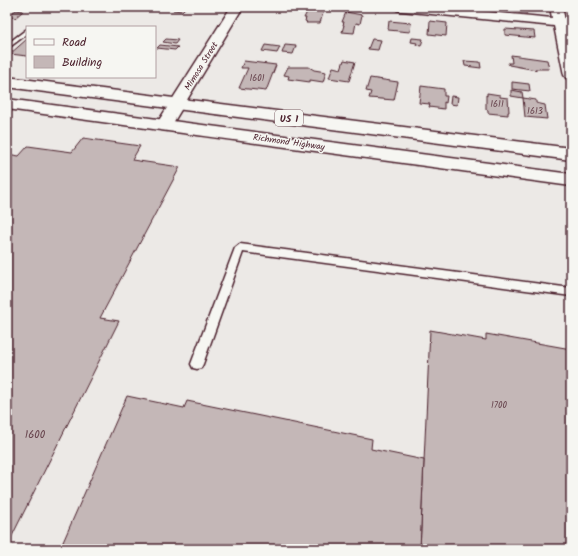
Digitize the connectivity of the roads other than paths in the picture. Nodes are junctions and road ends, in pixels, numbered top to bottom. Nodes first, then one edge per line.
1 (238, 7) edge
2 (401, 7) edge
3 (556, 7) edge
4 (565, 23) edge
5 (26, 32) edge
6 (7, 47) edge
7 (571, 75) edge
8 (18, 81) edge
9 (7, 104) edge
10 (178, 104) junction
11 (164, 125) junction
12 (571, 154) edge
13 (571, 180) edge
14 (571, 292) edge
15 (197, 364) dead end

1 - 10 street, Mimosa Street
2 - 4 street
3 - 4 street
4 - 7 street
5 - 6 lane
8 - 10 main road, US 1
9 - 11 main road, Richmond Highway / US 1
10 - 11 street, Mimosa Street
10 - 12 main road, US 1
11 - 13 main road, Richmond Highway / US 1
14 - 15 lane

